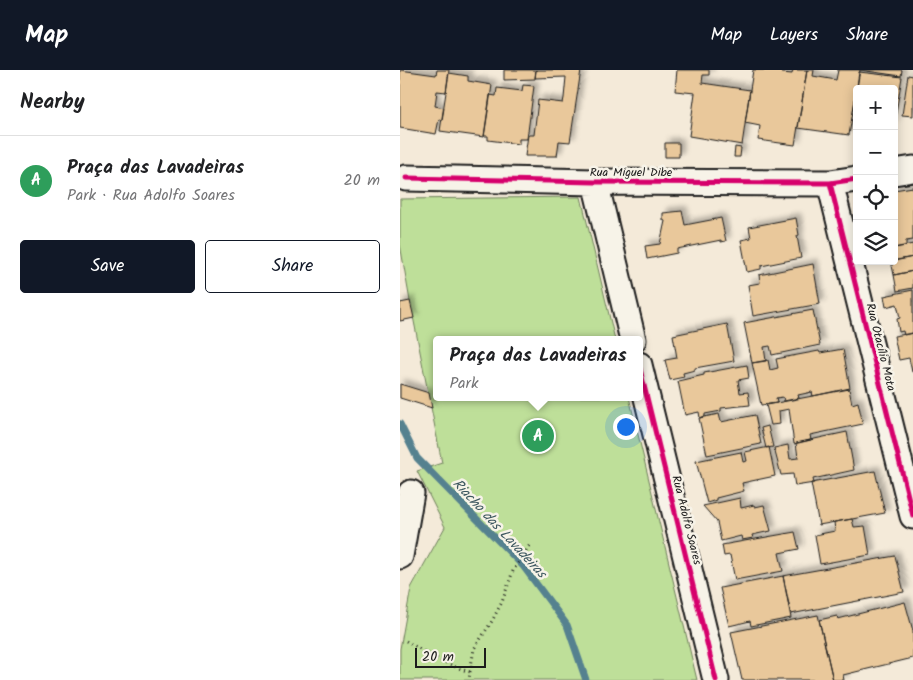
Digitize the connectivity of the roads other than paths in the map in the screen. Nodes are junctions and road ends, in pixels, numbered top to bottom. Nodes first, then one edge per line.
1 (913, 169) edge
2 (898, 171) edge
3 (406, 178) dead end
4 (853, 180) edge
5 (595, 182) junction
6 (830, 183) junction
7 (632, 336) edge
8 (643, 381) edge
9 (411, 493) dead end
10 (913, 516) edge
11 (400, 556) edge
12 (716, 680) edge

1 - 2 street
3 - 5 street, Rua Miguel Dibe
4 - 6 street, Rua Miguel Dibe
5 - 6 street, Rua Miguel Dibe
5 - 7 street
6 - 10 street, Rua Otacílio Mota
8 - 12 street, Rua Adolfo Soares
9 - 11 street

